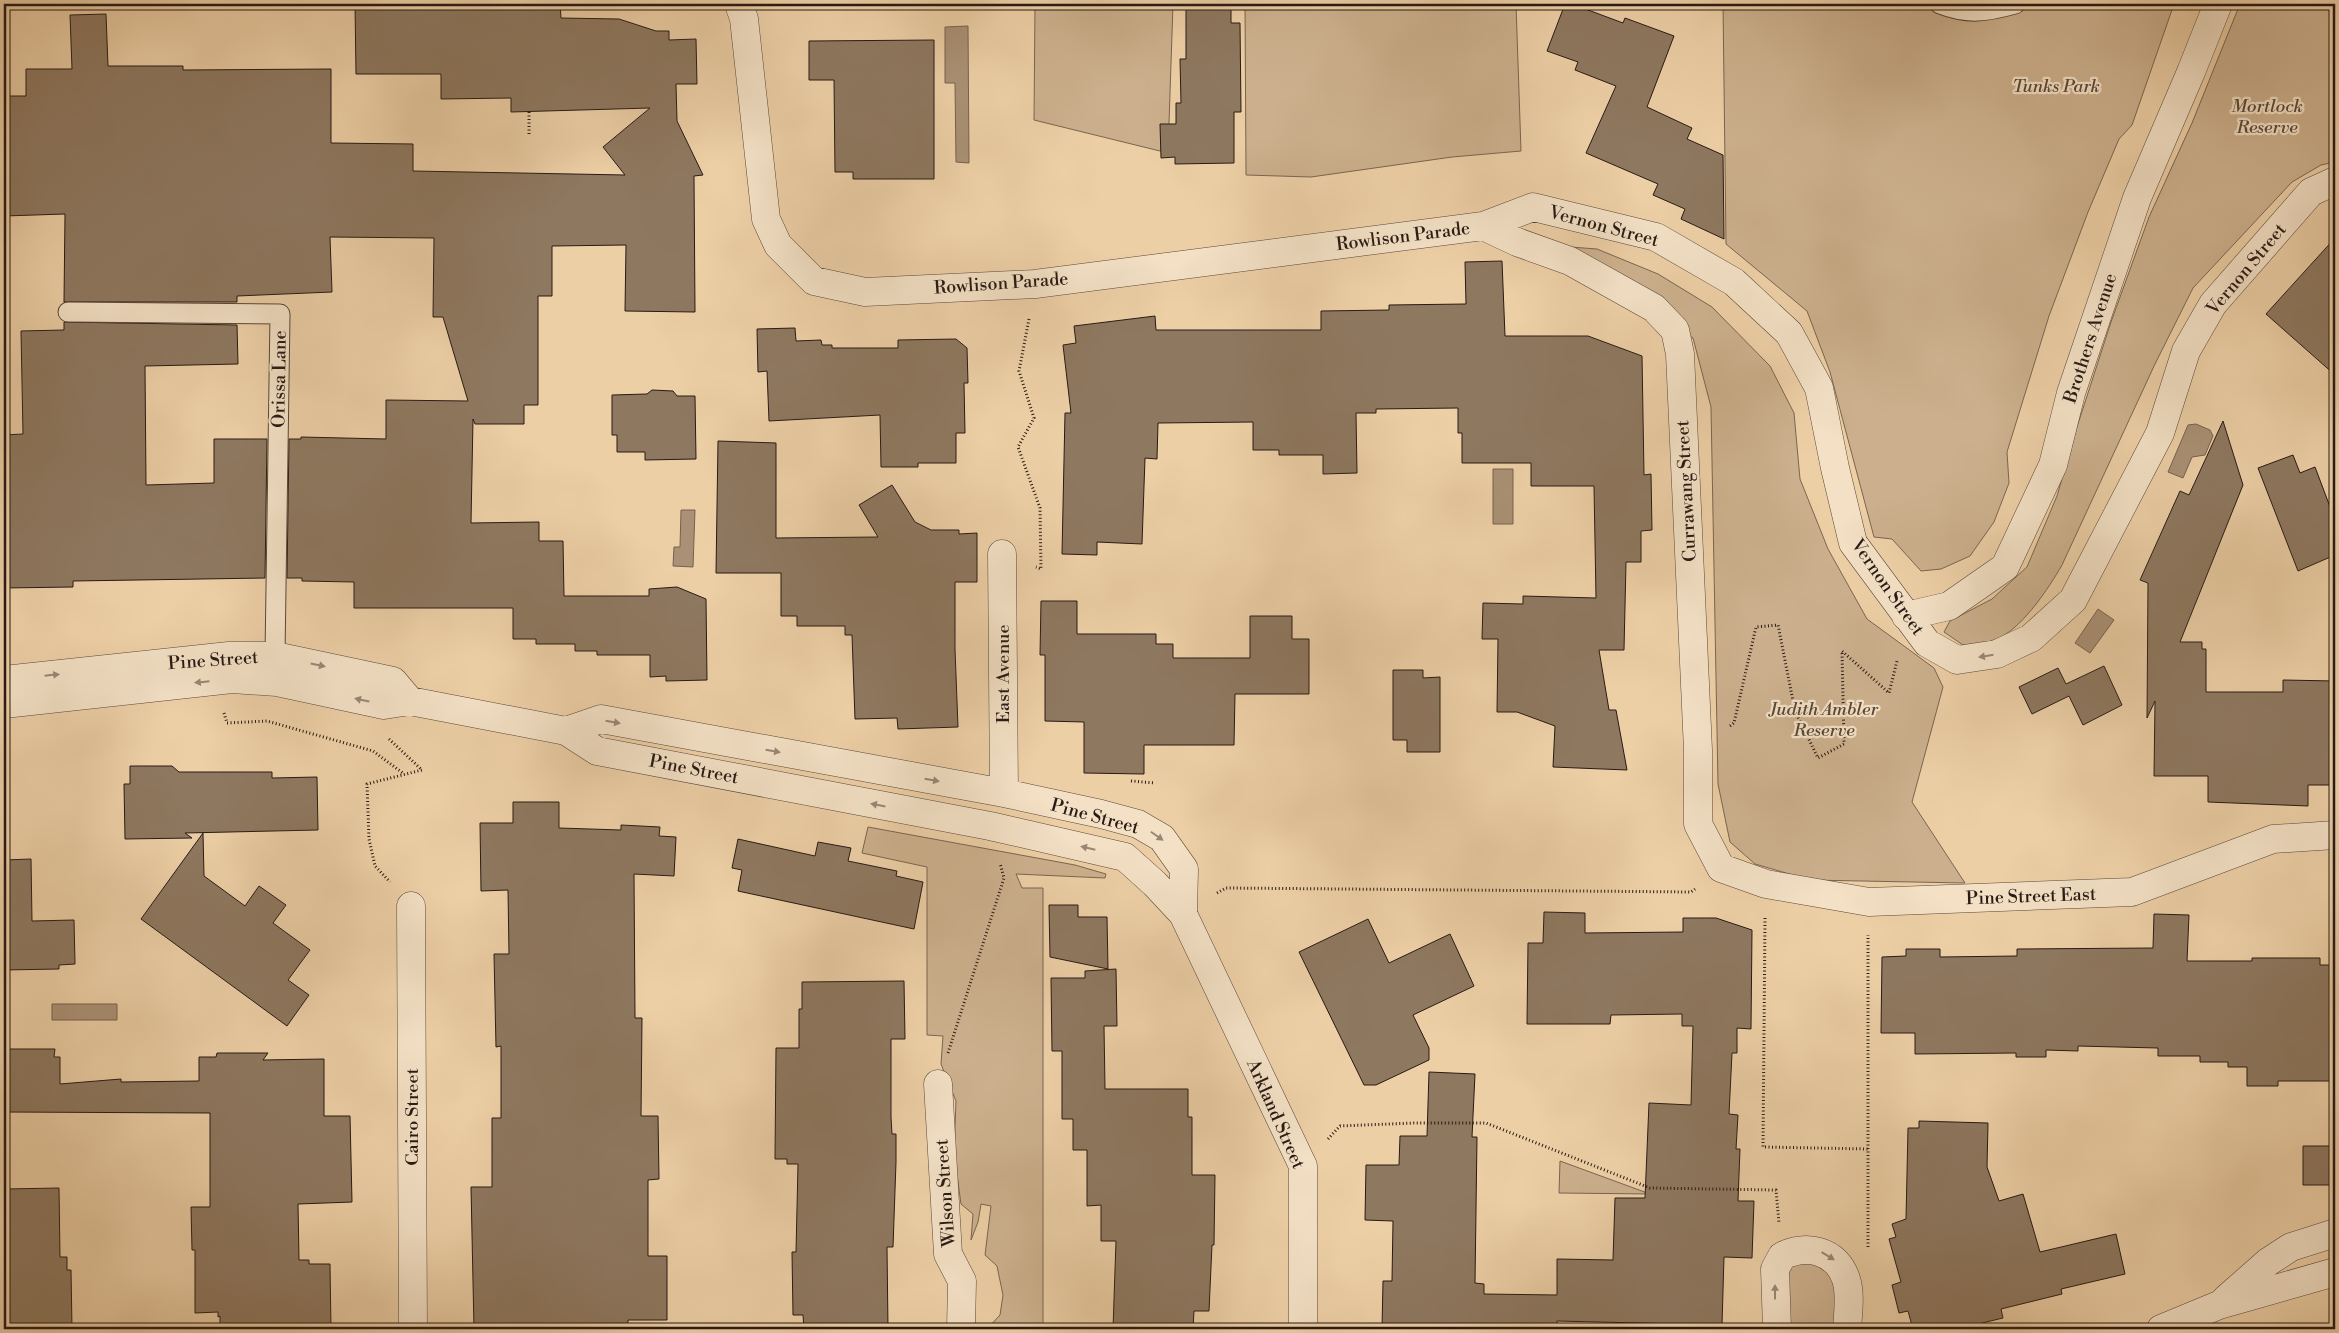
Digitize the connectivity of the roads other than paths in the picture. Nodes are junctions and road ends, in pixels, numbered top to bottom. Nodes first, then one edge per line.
1 (739, 4) edge
2 (1940, 4) edge
3 (2015, 4) edge
4 (2218, 4) edge
5 (2335, 181) edge
6 (1483, 226) junction
7 (68, 312) dead end
8 (1002, 554) dead end
9 (1906, 616) junction
10 (275, 656) junction
11 (4, 680) edge
12 (410, 701) junction
13 (4, 704) edge
14 (566, 731) junction
15 (1004, 794) junction
16 (2335, 836) edge
17 (1721, 868) joint
18 (411, 906) road end
19 (1183, 914) junction
20 (938, 1084) road end
21 (2335, 1233) edge
22 (2335, 1272) edge
23 (2219, 1305) junction
24 (413, 1329) edge
25 (961, 1329) edge
26 (1303, 1329) edge
27 (1777, 1329) edge
28 (1847, 1329) edge
29 (2161, 1329) edge

1 - 6 street, Rowlison Parade
2 - 3 lane
4 - 9 street, Brothers Avenue
5 -> 9 street, Vernon Street
6 - 9 street, Vernon Street
6 - 17 street, Currawang Street
7 - 10 lane, Orissa Lane
8 - 15 street, East Avenue
11 -> 10 street, Pine Street
10 -> 12 street, Pine Street
12 -> 13 street, Pine Street
12 - 14 street, Pine Street
14 -> 15 street, Pine Street
19 -> 14 street, Pine Street
15 -> 19 street, Pine Street
16 - 17 street, Pine Street East
18 - 24 street, Cairo Street
19 - 26 street, Arkland Street
20 - 25 street, Wilson Street
21 - 23 street
22 - 23 street
23 - 29 street
27 -> 28 street

